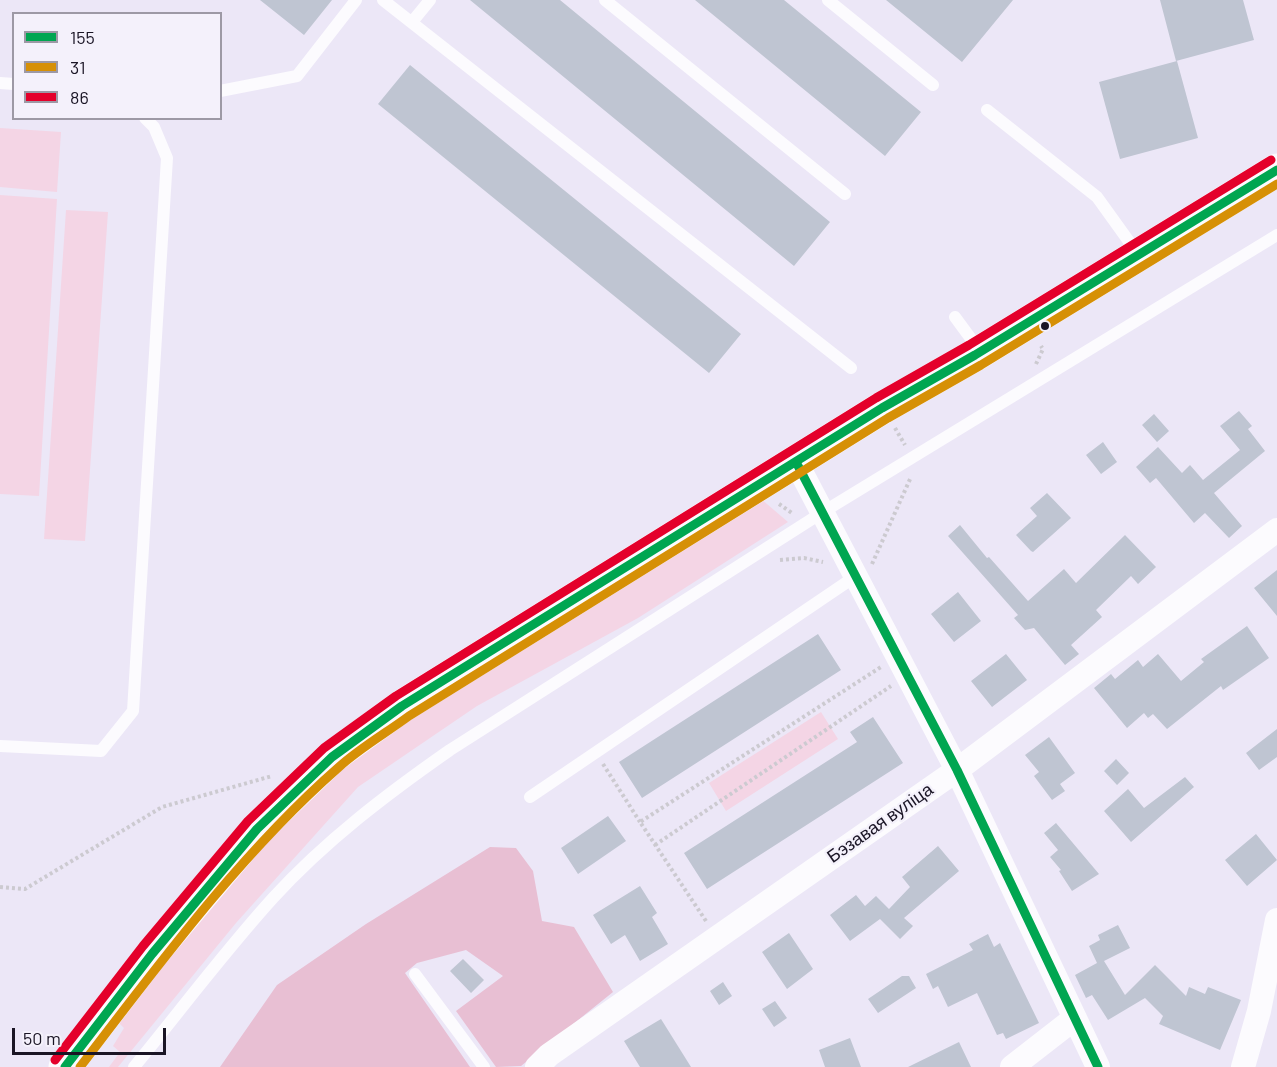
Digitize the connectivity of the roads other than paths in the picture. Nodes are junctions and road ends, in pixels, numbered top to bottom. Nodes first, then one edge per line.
1 (356, 0) edge
2 (383, 0) edge
3 (430, 0) edge
4 (605, 0) edge
5 (828, 0) edge
6 (412, 22) junction
7 (933, 86) dead end
8 (222, 91) edge
9 (987, 110) dead end
10 (146, 120) edge
11 (1277, 170) edge
12 (845, 194) dead end
13 (1277, 235) edge
14 (1138, 255) junction
15 (955, 317) dead end
16 (980, 352) junction
17 (851, 368) dead end
18 (796, 462) junction
19 (823, 512) junction
20 (1277, 530) edge
21 (856, 577) junction
22 (0, 746) edge
23 (957, 770) junction
24 (530, 797) dead end
25 (1277, 920) edge
26 (415, 974) dead end
27 (1075, 1018) junction
28 (65, 1067) edge
29 (134, 1067) edge
30 (484, 1067) edge
31 (537, 1067) edge
32 (1012, 1067) edge
33 (1098, 1067) edge
34 (1243, 1067) edge

1 - 8 lane
2 - 6 lane
3 - 6 lane
4 - 12 lane
5 - 7 lane
6 - 17 lane
9 - 14 lane
10 - 22 lane
11 - 14 main road
13 - 19 lane
14 - 16 main road
15 - 16 lane
16 - 18 main road
18 - 19 street
18 - 28 main road
19 - 21 street
19 - 29 lane
20 - 23 street, Бэзавая вуліца
21 - 23 street
21 - 24 lane
23 - 27 street
23 - 31 street, Бэзавая вуліца
25 - 34 street
26 - 30 lane
27 - 32 street
27 - 33 street

